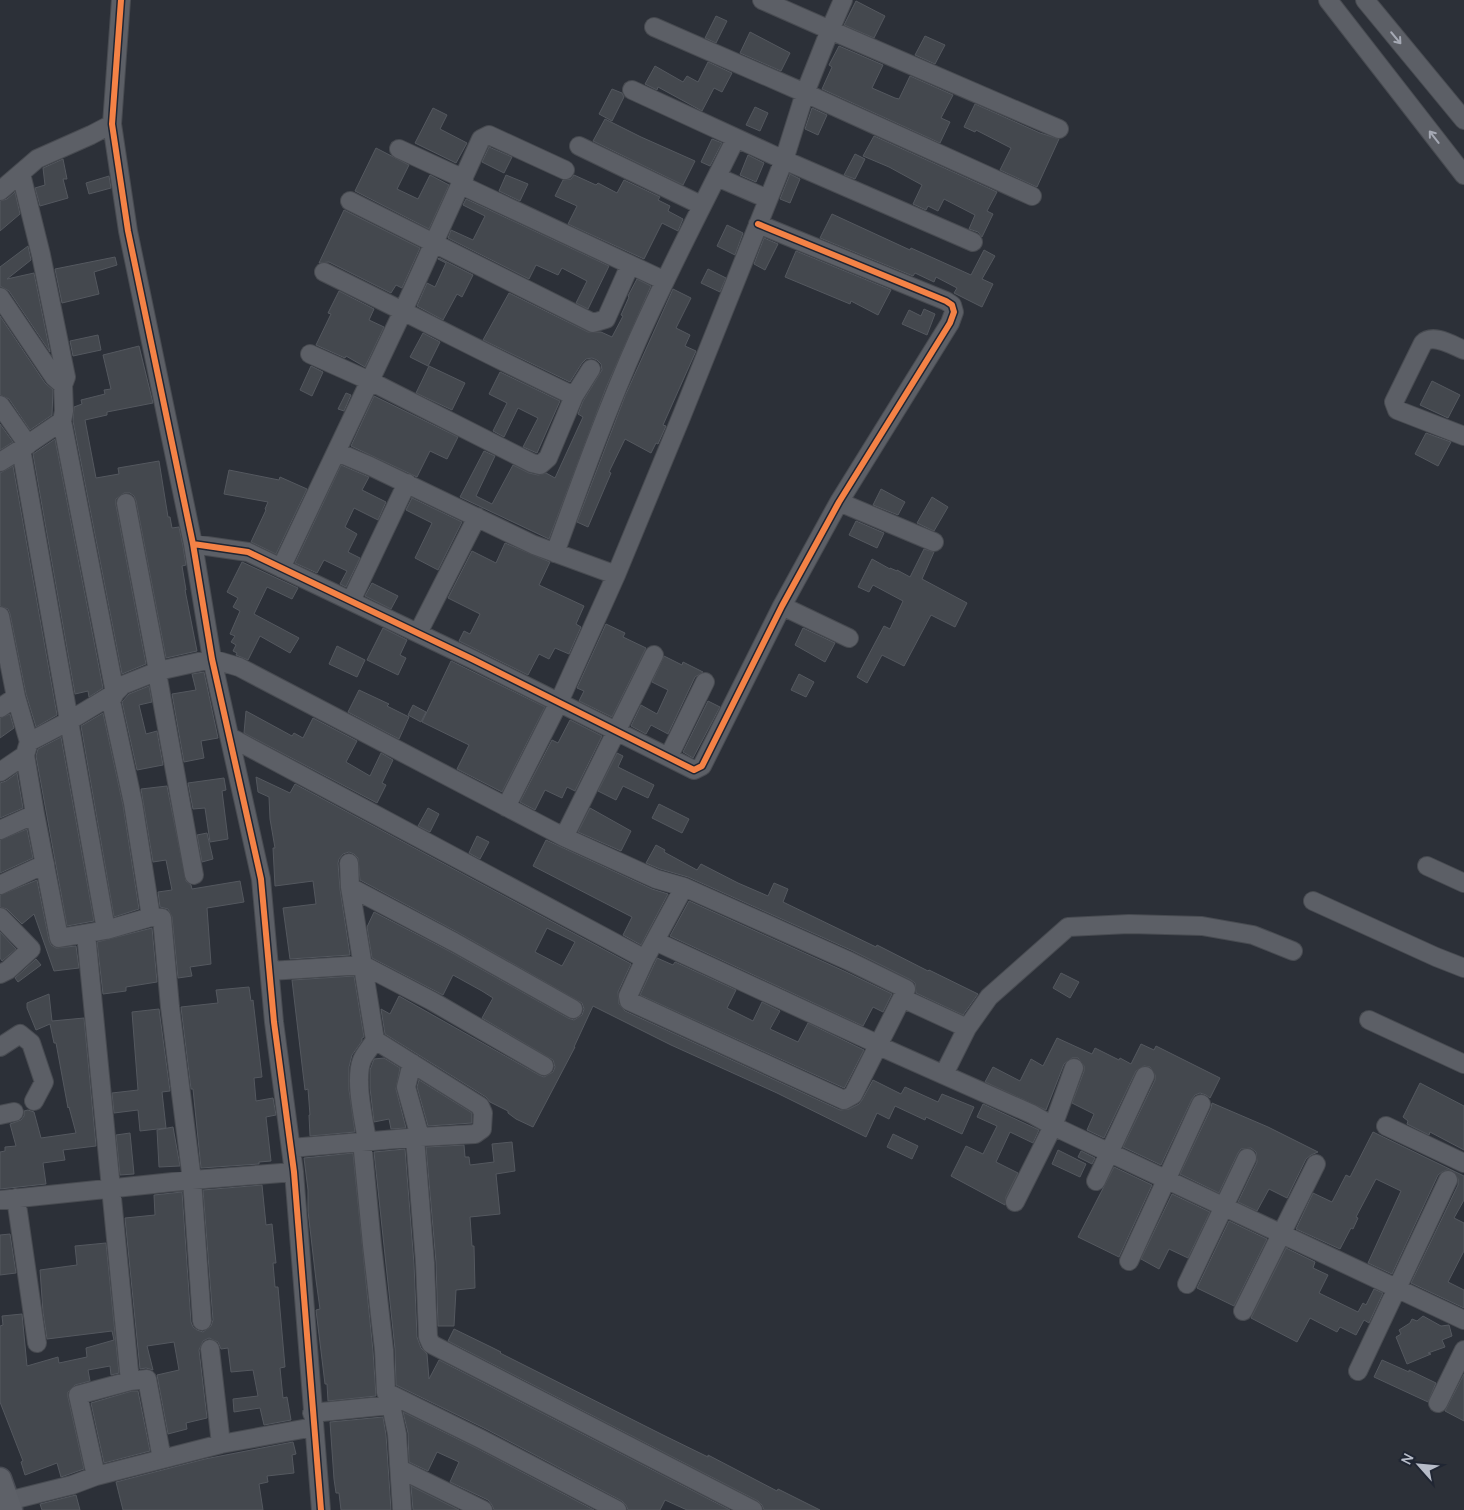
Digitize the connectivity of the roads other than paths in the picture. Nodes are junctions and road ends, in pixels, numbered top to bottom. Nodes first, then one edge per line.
1 (121, 0) edge
2 (762, 0) edge
3 (843, 0) edge
4 (1328, 0) edge
5 (1365, 0) edge
6 (654, 27) dead end
7 (830, 30) junction
8 (632, 90) dead end
9 (805, 93) junction
10 (1464, 120) edge
11 (112, 124) junction
12 (1059, 129) dead end
13 (736, 138) junction
14 (579, 146) dead end
15 (399, 149) dead end
16 (784, 160) junction
17 (565, 170) dead end
18 (22, 174) junction
19 (1464, 175) edge
20 (717, 177) junction
21 (462, 182) junction
22 (0, 191) edge
23 (1032, 196) dead end
24 (768, 199) junction
25 (350, 201) dead end
26 (701, 205) junction
27 (758, 224) junction
28 (973, 242) dead end
29 (434, 243) junction
30 (630, 265) junction
31 (324, 272) dead end
32 (665, 281) junction
33 (0, 297) edge
34 (403, 310) junction
35 (1464, 350) edge
36 (310, 354) dead end
37 (591, 369) dead end
38 (370, 381) junction
39 (63, 385) junction
40 (574, 396) junction
41 (0, 405) edge
42 (62, 421) junction
43 (1464, 436) edge
44 (25, 447) junction
45 (337, 452) junction
46 (0, 462) edge
47 (407, 484) junction
48 (839, 502) junction
49 (126, 503) dead end
50 (477, 517) junction
51 (934, 542) dead end
52 (193, 544) junction
53 (555, 552) junction
54 (281, 568) junction
55 (616, 575) junction
56 (351, 601) junction
57 (782, 606) junction
58 (0, 616) edge
59 (418, 633) junction
60 (849, 638) dead end
61 (3, 649) edge
62 (654, 655) dead end
63 (212, 658) junction
64 (157, 672) junction
65 (705, 682) dead end
66 (115, 692) junction
67 (16, 697) junction
68 (559, 702) junction
69 (0, 708) edge
70 (69, 721) junction
71 (615, 730) junction
72 (230, 737) junction
73 (27, 748) junction
74 (669, 756) junction
75 (0, 772) edge
76 (506, 807) junction
77 (35, 814) junction
78 (0, 830) edge
79 (564, 837) junction
80 (349, 863) dead end
81 (45, 864) junction
82 (1427, 866) dead end
83 (194, 875) dead end
84 (1464, 883) edge
85 (0, 885) edge
86 (350, 887) junction
87 (684, 887) junction
88 (1313, 901) dead end
89 (151, 917) junction
90 (0, 918) edge
91 (106, 930) junction
92 (86, 934) junction
93 (655, 942) junction
94 (1293, 951) dead end
95 (645, 959) junction
96 (363, 965) junction
97 (1464, 968) edge
98 (270, 971) junction
99 (0, 974) edge
100 (902, 998) junction
101 (573, 1009) dead end
102 (1369, 1020) dead end
103 (967, 1028) junction
104 (375, 1040) junction
105 (879, 1046) junction
106 (0, 1047) edge
107 (412, 1063) junction
108 (1464, 1064) edge
109 (544, 1066) dead end
110 (1074, 1068) dead end
111 (944, 1074) junction
112 (1145, 1076) dead end
113 (34, 1101) dead end
114 (1202, 1104) dead end
115 (1053, 1126) junction
116 (1386, 1126) dead end
117 (418, 1138) junction
118 (365, 1141) junction
119 (291, 1148) junction
120 (1109, 1152) junction
121 (1247, 1158) dead end
122 (1316, 1164) dead end
123 (1464, 1164) edge
124 (294, 1172) junction
125 (192, 1180) junction
126 (1168, 1180) junction
127 (1448, 1180) dead end
128 (1096, 1181) dead end
129 (112, 1189) junction
130 (8, 1199) edge
131 (1015, 1202) dead end
132 (1225, 1207) junction
133 (1282, 1234) junction
134 (1130, 1261) dead end
135 (1187, 1284) dead end
136 (1396, 1289) junction
137 (1243, 1311) dead end
138 (1464, 1320) edge
139 (202, 1321) dead end
140 (37, 1343) dead end
141 (210, 1349) dead end
142 (1464, 1350) edge
143 (1358, 1371) dead end
144 (130, 1381) junction
145 (389, 1399) junction
146 (1438, 1403) dead end
147 (313, 1420) junction
148 (222, 1444) junction
149 (162, 1459) junction
150 (400, 1469) junction
151 (96, 1476) junction
152 (0, 1480) edge
153 (10, 1505) edge
154 (321, 1510) edge
155 (402, 1510) edge
156 (483, 1510) edge
157 (617, 1510) edge
158 (753, 1510) edge

1 - 11 street
2 - 7 street
3 - 7 street
19 -> 4 street
5 -> 10 street
6 - 9 street
7 - 9 street
7 - 12 street
8 - 13 street
9 - 16 street
9 - 23 street
11 - 18 street
11 - 52 street
13 - 16 street
13 - 20 street
14 - 26 street
15 - 21 street
16 - 24 street
16 - 28 street
17 - 21 street
18 - 22 street
18 - 39 street
20 - 24 street
20 - 26 street
21 - 29 street
21 - 30 street
24 - 27 street
25 - 29 street
26 - 32 street
27 - 48 street
27 - 55 street
29 - 30 street
29 - 34 street
30 - 32 street
31 - 34 street
32 - 53 street
33 - 39 street
34 - 38 street
34 - 40 street
35 - 43 street
36 - 38 street
37 - 40 street
38 - 40 street
38 - 45 street
39 - 42 street
41 - 44 street
42 - 44 street
42 - 66 street
44 - 46 street
44 - 70 street
45 - 47 street
45 - 54 street
47 - 50 street
47 - 56 street
48 - 51 street
48 - 57 street
49 - 64 street
50 - 53 street
50 - 59 street
52 - 54 street
52 - 63 street
53 - 55 street
54 - 56 street
55 - 68 street
56 - 59 street
57 - 60 street
57 - 74 street
58 - 61 street
59 - 68 street
61 - 67 street
62 - 71 street
63 - 64 street
63 - 72 street
63 - 76 street
64 - 66 street
64 - 83 street
65 - 74 street
66 - 70 street
66 - 89 street
67 - 69 street
67 - 73 street
68 - 71 street
68 - 76 street
70 - 73 street
70 - 91 street
71 - 74 street
71 - 79 street
72 - 95 street
72 - 98 street
73 - 75 street
73 - 77 street
76 - 79 street
77 - 78 street
77 - 81 street
79 - 87 street
80 - 86 street
81 - 85 street
81 - 92 street
82 - 84 street
86 - 96 street
86 - 101 street
87 - 93 street
87 - 100 street
88 - 97 street
89 - 91 street
89 - 125 street
90 - 99 street
91 - 92 street
92 - 129 street
93 - 95 street
93 - 105 street
94 - 103 street
95 - 105 street
96 - 98 street
96 - 104 street
96 - 109 street
98 - 119 street
100 - 103 street
100 - 105 street
102 - 108 street
103 - 111 street
104 - 107 street
104 - 118 street
105 - 111 street
106 - 113 street
107 - 117 street
107 - 117 street
110 - 115 street
111 - 115 street
112 - 120 street
114 - 126 street
115 - 120 street
115 - 131 street
116 - 123 street
117 - 118 street
117 - 158 street
118 - 119 street
118 - 145 street
119 - 124 street
120 - 126 street
120 - 128 street
121 - 132 street
122 - 133 street
124 - 125 street
124 - 147 street
125 - 129 street
125 - 139 street
126 - 132 street
126 - 134 street
127 - 136 street
129 - 130 street
129 - 144 street
130 - 140 street
132 - 133 street
132 - 135 street
133 - 136 street
133 - 137 street
136 - 138 street
136 - 143 street
141 - 148 street
142 - 146 street
144 - 149 street
144 - 151 street
145 - 147 street
145 - 150 street
145 - 157 street
147 - 148 street
147 - 154 street
148 - 149 street
149 - 151 street
150 - 155 street
150 - 156 street
151 - 153 street
152 - 153 main road

